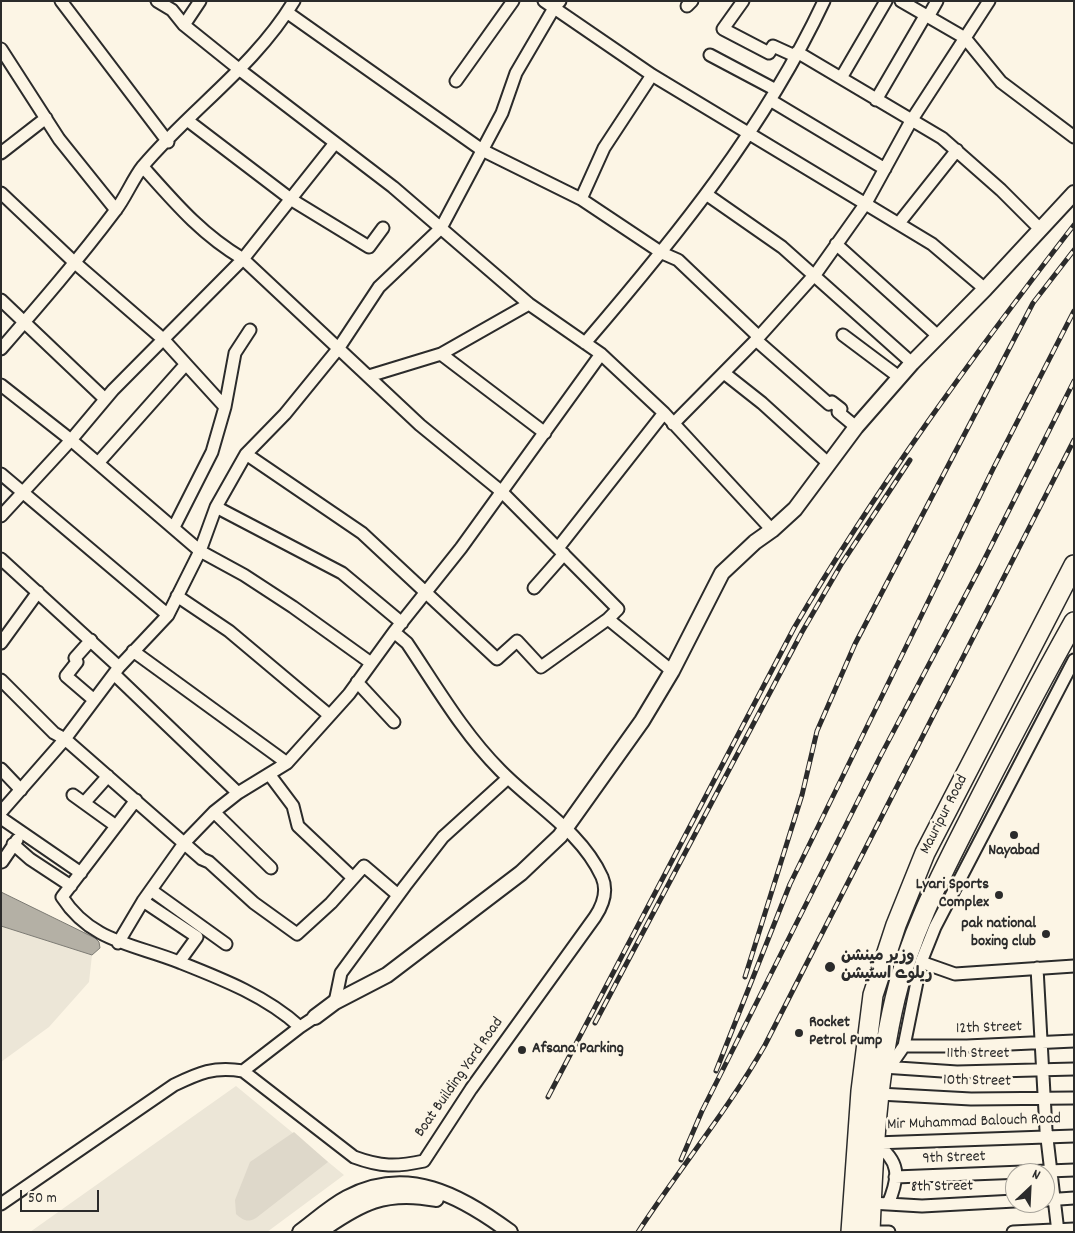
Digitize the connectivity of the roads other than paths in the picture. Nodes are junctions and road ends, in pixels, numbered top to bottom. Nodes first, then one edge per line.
1 (62, 1) edge
2 (157, 1) edge
3 (200, 1) edge
4 (294, 1) edge
5 (513, 1) edge
6 (743, 1) edge
7 (824, 1) edge
8 (886, 1) edge
9 (901, 1) edge
10 (937, 1) edge
11 (989, 1) edge
12 (553, 3) edge
13 (288, 13) junction
14 (926, 16) junction
15 (184, 25) junction
16 (965, 38) junction
17 (1, 49) edge
18 (796, 54) junction
19 (710, 55) dead end
20 (240, 70) junction
21 (652, 75) junction
22 (841, 78) junction
23 (456, 81) dead end
24 (773, 95) junction
25 (876, 100) junction
26 (46, 118) junction
27 (187, 120) junction
28 (911, 121) junction
29 (750, 135) junction
30 (1074, 137) edge
31 (168, 142) junction
32 (335, 143) junction
33 (482, 150) junction
34 (957, 150) junction
35 (1, 153) edge
36 (143, 167) junction
37 (885, 169) junction
38 (1, 193) edge
39 (1074, 193) edge
40 (706, 194) junction
41 (581, 199) junction
42 (292, 200) junction
43 (866, 203) junction
44 (116, 210) junction
45 (899, 223) junction
46 (383, 228) dead end
47 (441, 228) junction
48 (1040, 229) junction
49 (836, 244) junction
50 (662, 253) junction
51 (243, 259) junction
52 (74, 262) junction
53 (813, 276) junction
54 (985, 289) junction
55 (1, 300) edge
56 (529, 304) junction
57 (24, 323) junction
58 (250, 330) dead end
59 (843, 335) dead end
60 (938, 336) junction
61 (757, 339) junction
62 (164, 340) junction
63 (585, 343) junction
64 (338, 348) junction
65 (1, 349) edge
66 (441, 354) junction
67 (602, 354) junction
68 (912, 363) junction
69 (186, 364) junction
70 (724, 373) junction
71 (369, 376) junction
72 (899, 377) junction
73 (1, 385) edge
74 (105, 399) junction
75 (225, 407) junction
76 (664, 413) junction
77 (673, 424) junction
78 (856, 427) junction
79 (545, 433) junction
80 (71, 440) junction
81 (246, 454) junction
82 (828, 462) junction
83 (98, 463) junction
84 (1, 474) edge
85 (24, 492) junction
86 (502, 492) junction
87 (216, 507) junction
88 (1, 516) edge
89 (174, 526) junction
90 (772, 530) junction
91 (200, 550) junction
92 (561, 551) junction
93 (1, 559) edge
94 (1074, 565) edge
95 (534, 588) dead end
96 (38, 592) junction
97 (426, 592) junction
98 (177, 596) junction
99 (168, 615) junction
100 (608, 619) junction
101 (1074, 622) edge
102 (402, 623) junction
103 (394, 632) junction
104 (91, 640) junction
105 (1, 643) edge
106 (132, 651) junction
107 (1074, 660) edge
108 (371, 663) junction
109 (116, 670) junction
110 (672, 672) junction
111 (357, 682) junction
112 (4, 688) edge
113 (94, 700) junction
114 (329, 715) junction
115 (394, 722) dead end
116 (65, 739) junction
117 (287, 762) junction
118 (1, 769) edge
119 (269, 774) junction
120 (108, 776) junction
121 (508, 778) junction
122 (21, 790) junction
123 (238, 793) junction
124 (73, 794) dead end
125 (136, 800) junction
126 (84, 802) junction
127 (1, 812) edge
128 (214, 812) junction
129 (1, 818) edge
130 (116, 826) junction
131 (566, 828) junction
132 (23, 833) junction
133 (185, 842) junction
134 (13, 844) junction
135 (2, 862) edge
136 (272, 868) dead end
137 (80, 873) junction
138 (353, 878) junction
139 (71, 886) junction
140 (151, 890) junction
141 (398, 895) junction
142 (143, 901) junction
143 (118, 943) junction
144 (226, 944) dead end
145 (179, 962) junction
146 (921, 962) junction
147 (1074, 966) edge
148 (1037, 968) junction
149 (335, 1002) junction
150 (314, 1017) joint
151 (300, 1027) junction
152 (1074, 1041) edge
153 (1042, 1044) junction
154 (904, 1046) junction
155 (883, 1067) junction
156 (1074, 1069) edge
157 (1043, 1070) junction
158 (243, 1071) junction
159 (879, 1094) junction
160 (1074, 1098) edge
161 (1044, 1099) junction
162 (1074, 1136) edge
163 (1047, 1137) junction
164 (875, 1143) junction
165 (1050, 1163) edge
166 (1074, 1170) edge
167 (1055, 1171) edge
168 (1005, 1173) edge
169 (895, 1177) junction
170 (1074, 1198) edge
171 (1055, 1200) edge
172 (1005, 1202) edge
173 (1, 1204) edge
174 (880, 1204) junction
175 (1053, 1213) edge
176 (1074, 1229) edge
177 (870, 1231) edge
178 (1058, 1231) edge
179 (300, 1232) edge
180 (319, 1232) edge
181 (496, 1232) edge
182 (510, 1232) edge
183 (851, 1232) edge
184 (889, 1232) edge
185 (1013, 1232) edge

1 - 31 street
2 - 15 street
3 - 15 street
4 - 13 street
5 - 23 street
6 - 18 street
7 - 18 street
8 - 22 street
9 - 14 street
10 - 14 street
11 - 16 street
12 - 21 street
12 - 33 street
13 - 20 street
13 - 33 street
14 - 16 street
14 - 25 street
15 - 20 street
16 - 28 street
16 - 30 street
17 - 26 street
18 - 22 street
18 - 24 street
19 - 24 street
20 - 27 street
20 - 32 street
21 - 29 street
21 - 41 street
22 - 25 street
24 - 29 street
24 - 37 street
25 - 28 street
26 - 35 street
26 - 44 street
27 - 31 street
27 - 42 street
28 - 34 street
28 - 37 street
29 - 40 street
29 - 43 street
31 - 36 street
32 - 42 street
32 - 47 street
33 - 41 street
33 - 47 street
34 - 45 street
34 - 48 street
36 - 44 street
36 - 51 street
37 - 43 street
38 - 52 street
39 - 48 street
40 - 50 street
40 - 53 street
41 - 50 street
42 - 46 street
42 - 51 street
43 - 45 street
43 - 49 street
44 - 52 street
45 - 54 street
47 - 56 street
47 - 64 street
48 - 54 street
49 - 53 street
49 - 60 street
50 - 61 street
50 - 63 street
51 - 62 street
51 - 64 street
52 - 57 street
52 - 62 street
53 - 61 street
53 - 68 street
54 - 60 street
55 - 57 street
56 - 63 street
56 - 66 street
57 - 65 street
57 - 74 street
58 - 75 street
59 - 72 street
60 - 68 street
61 - 70 street
61 - 78 street
62 - 69 street
62 - 74 street
63 - 67 street
64 - 71 street
64 - 81 street
66 - 71 street
66 - 79 street
67 - 76 street
67 - 79 street
68 - 72 street
69 - 75 street
69 - 83 street
70 - 77 street
70 - 82 street
71 - 86 street
72 - 78 street
73 - 80 street
74 - 80 street
75 - 89 street
76 - 77 street
76 - 92 street
77 - 90 street
78 - 82 street
79 - 86 street
80 - 83 street
80 - 85 street
81 - 87 street
81 - 97 street
82 - 90 street
83 - 89 street
84 - 85 street
85 - 88 street
85 - 99 street
86 - 92 street
86 - 97 street
87 - 91 street
87 - 102 street
89 - 91 street
90 - 110 street
91 - 98 street
91 - 108 street
92 - 95 street
92 - 100 street
93 - 96 street
94 - 183 highway, Mauripur Road
96 - 104 street
96 - 105 street
97 - 100 street
97 - 102 street
98 - 99 street
98 - 114 street
99 - 106 street
100 - 110 street
101 - 155 highway, Mauripur Road
102 - 103 street
103 - 108 street
103 - 121 street, Boat Building Yard Road
104 - 109 street
104 - 113 street
106 - 109 street
106 - 117 street
107 - 146 street
108 - 111 street
109 - 113 street
109 - 123 street
110 - 131 street
111 - 114 street
111 - 115 street
112 - 116 street
113 - 116 street
114 - 117 street
116 - 120 street
116 - 122 street
117 - 119 street
118 - 122 street
119 - 123 street
119 - 138 street
120 - 125 street
120 - 126 street
121 - 131 street, Boat Building Yard Road
121 - 141 street
122 - 127 street
123 - 128 street
124 - 126 street
125 - 130 street
125 - 133 street
126 - 130 street
128 - 133 street
128 - 136 street
129 - 132 street
130 - 137 street
131 - 149 street
131 - 158 street, Boat Building Yard Road
132 - 134 street
132 - 137 street
133 - 138 street
133 - 140 street
134 - 135 street
134 - 139 street
137 - 139 street
138 - 141 street
139 - 143 street
140 - 142 street
140 - 144 street
141 - 149 street
142 - 143 street
142 - 145 street
143 - 145 street
145 - 151 street
146 - 148 street
146 - 154 street
147 - 148 street
148 - 153 street
149 - 150 street
150 - 151 street
151 - 158 street
152 - 153 street, 12th Street
153 - 154 street, 12th Street
153 - 157 street
154 - 155 street
155 - 157 street, 11th Street
155 - 159 highway, Mauripur Road
156 - 157 street, 11th Street
157 - 161 street
158 - 173 street
159 - 161 street, 10th Street
159 - 164 highway, Mauripur Road
160 - 161 street, 10th Street
161 - 163 street
162 - 163 street, Mir Muhammad Balouch Road
163 - 164 street, Mir Muhammad Balouch Road
163 - 165 street
164 - 169 street
164 - 174 highway, Mauripur Road
166 - 167 street, 9th Street
168 - 169 street, 9th Street
169 - 174 street
170 - 171 street
172 - 174 street, 8th Street
174 - 177 highway, Mauripur Road
175 - 178 street
176 - 178 street
177 - 184 street
178 - 185 street
179 - 182 street
180 - 181 street

